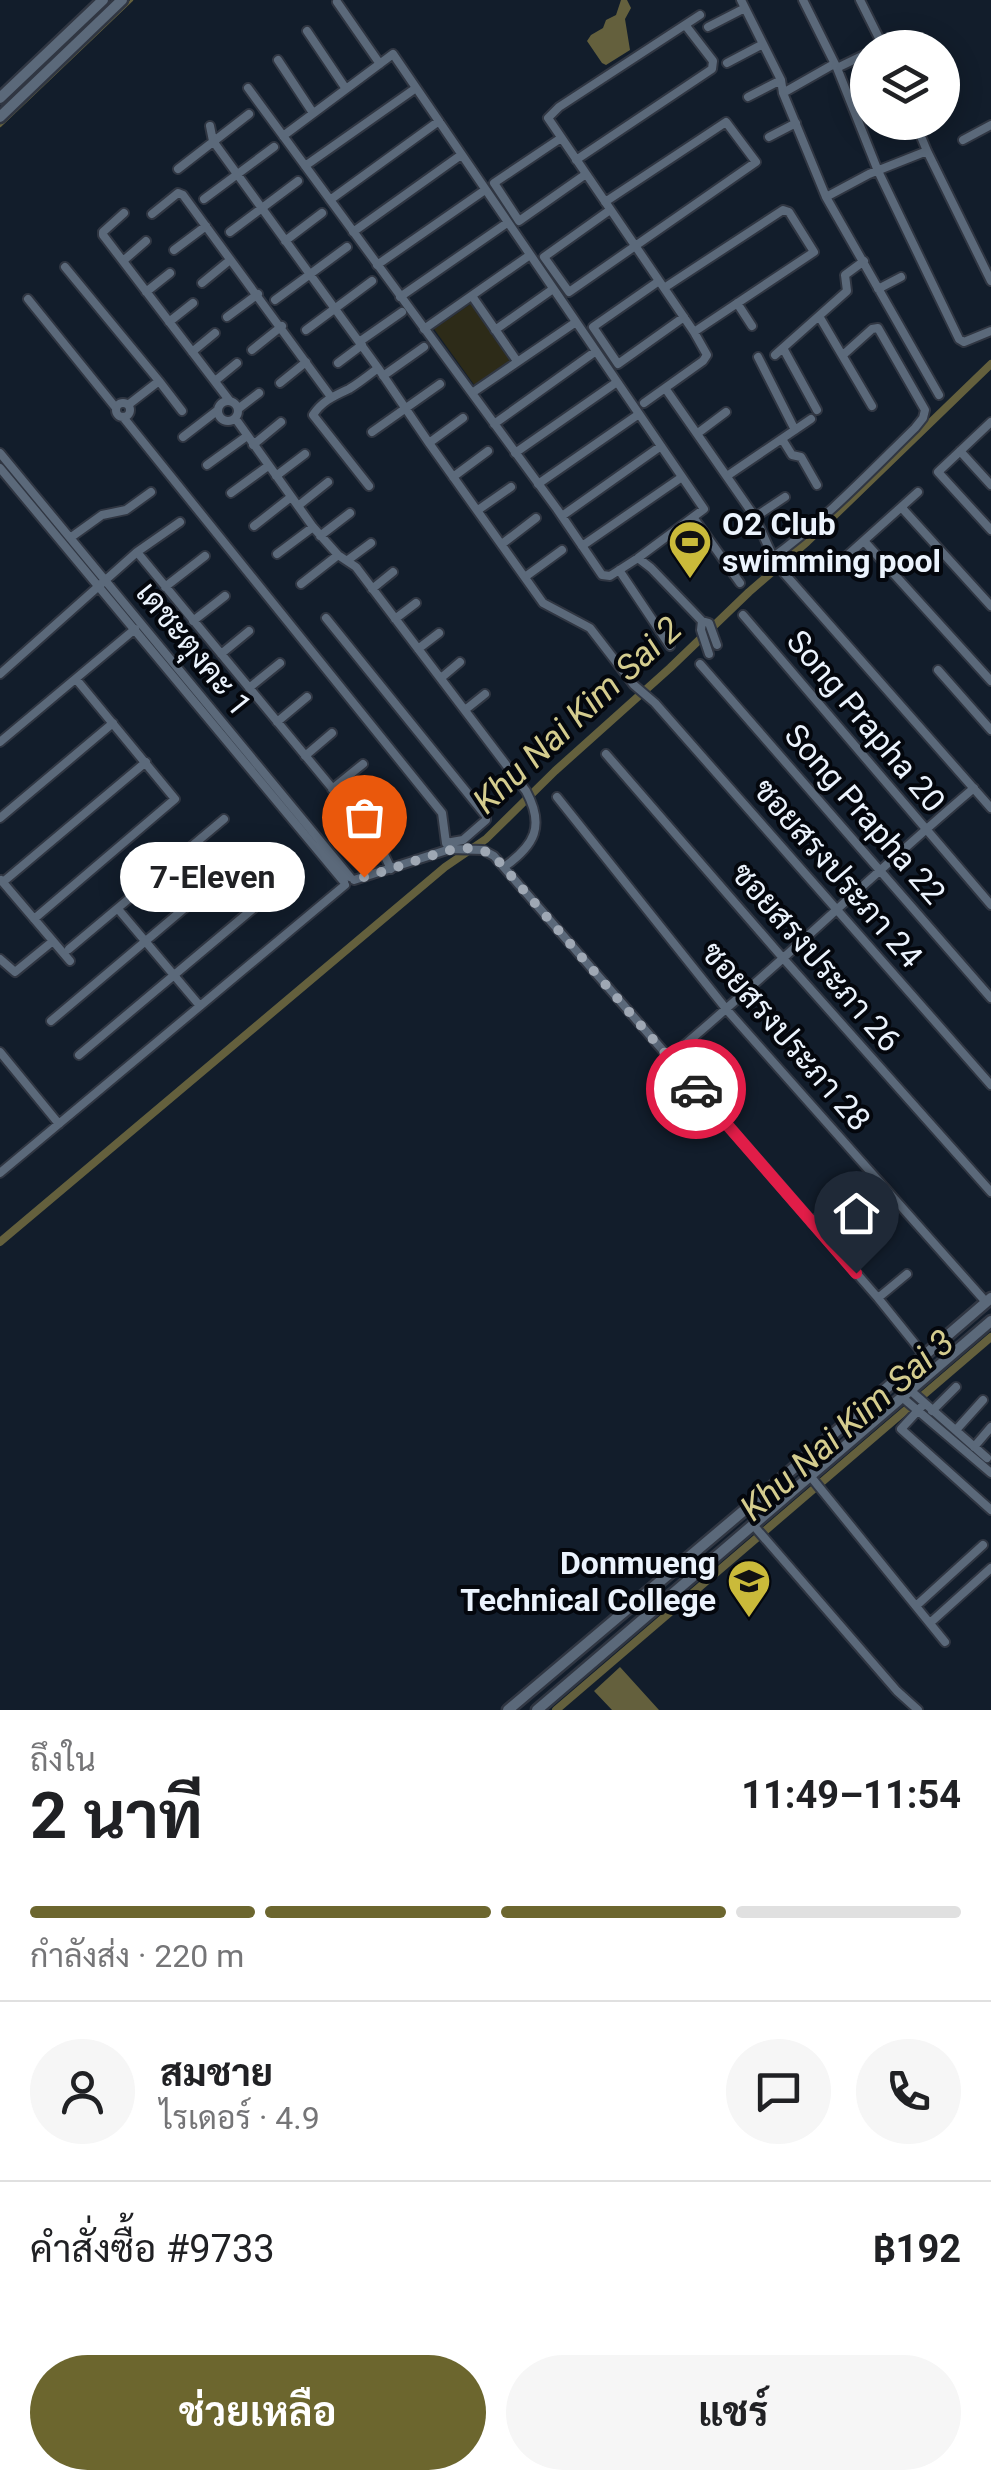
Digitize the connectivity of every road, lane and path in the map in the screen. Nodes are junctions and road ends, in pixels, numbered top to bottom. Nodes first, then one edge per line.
1 (103, 0) edge
2 (122, 0) edge
3 (802, 0) edge
4 (860, 0) edge
5 (337, 2) edge
6 (743, 4) edge
7 (700, 15) dead end
8 (686, 26) junction
9 (708, 28) dead end
10 (875, 30) edge
11 (307, 31) dead end
12 (763, 44) junction
13 (278, 60) dead end
14 (850, 60) edge
15 (728, 62) dead end
16 (380, 64) junction
17 (836, 66) junction
18 (780, 80) junction
19 (248, 88) dead end
20 (416, 88) junction
21 (346, 89) junction
22 (784, 93) junction
23 (748, 97) dead end
24 (0, 98) edge
25 (313, 113) junction
26 (249, 114) dead end
27 (0, 117) edge
28 (439, 122) junction
29 (796, 124) junction
30 (991, 125) edge
31 (210, 126) dead end
32 (282, 136) junction
33 (769, 137) dead end
34 (561, 138) junction
35 (922, 140) edge
36 (963, 140) dead end
37 (213, 142) junction
38 (274, 147) dead end
39 (926, 151) junction
40 (461, 155) junction
41 (576, 160) junction
42 (305, 166) junction
43 (178, 170) dead end
44 (878, 171) junction
45 (586, 174) junction
46 (238, 175) junction
47 (298, 181) dead end
48 (485, 190) junction
49 (826, 197) junction
50 (204, 199) dead end
51 (330, 200) junction
52 (608, 206) junction
53 (262, 209) junction
54 (322, 213) dead end
55 (124, 214) dead end
56 (152, 214) dead end
57 (508, 223) junction
58 (206, 226) junction
59 (230, 232) dead end
60 (353, 232) junction
61 (146, 241) dead end
62 (286, 241) junction
63 (635, 246) junction
64 (347, 247) dead end
65 (174, 250) dead end
66 (530, 255) junction
67 (230, 260) junction
68 (864, 261) junction
69 (122, 262) junction
70 (377, 265) junction
71 (65, 267) dead end
72 (170, 273) dead end
73 (310, 275) junction
74 (901, 277) dead end
75 (372, 281) dead end
76 (991, 282) edge
77 (202, 283) dead end
78 (662, 285) junction
79 (553, 289) junction
80 (878, 289) junction
81 (146, 292) junction
82 (258, 294) junction
83 (472, 296) junction
84 (400, 297) junction
85 (28, 299) dead end
86 (275, 300) dead end
87 (193, 303) dead end
88 (737, 303) junction
89 (336, 310) junction
90 (402, 312) dead end
91 (819, 316) junction
92 (228, 317) dead end
93 (684, 318) junction
94 (169, 322) junction
95 (576, 322) junction
96 (282, 326) junction
97 (752, 326) dead end
98 (424, 328) junction
99 (306, 330) dead end
100 (496, 330) junction
101 (694, 332) junction
102 (991, 332) edge
103 (215, 334) dead end
104 (360, 343) junction
105 (424, 346) dead end
106 (783, 348) junction
107 (252, 350) dead end
108 (596, 351) junction
109 (192, 352) junction
110 (775, 355) dead end
111 (843, 355) junction
112 (758, 356) dead end
113 (517, 361) junction
114 (237, 362) dead end
115 (306, 362) junction
116 (338, 363) dead end
117 (381, 372) junction
118 (159, 381) junction
119 (215, 382) junction
120 (280, 382) dead end
121 (617, 382) junction
122 (440, 384) dead end
123 (664, 388) junction
124 (258, 393) dead end
125 (472, 393) junction
126 (939, 394) dead end
127 (331, 396) junction
128 (229, 400) junction
129 (644, 403) dead end
130 (128, 405) junction
131 (872, 406) dead end
132 (116, 408) junction
133 (405, 408) junction
134 (182, 410) dead end
135 (218, 410) junction
136 (817, 410) dead end
137 (726, 412) dead end
138 (236, 414) junction
139 (639, 414) junction
140 (123, 417) junction
141 (463, 418) dead end
142 (811, 419) dead end
143 (282, 422) dead end
144 (991, 422) edge
145 (494, 424) junction
146 (796, 430) junction
147 (372, 432) dead end
148 (698, 433) junction
149 (247, 436) junction
150 (183, 437) dead end
151 (782, 438) junction
152 (429, 444) junction
153 (253, 445) junction
154 (661, 446) junction
155 (488, 451) dead end
156 (960, 451) junction
157 (515, 453) junction
158 (0, 454) edge
159 (305, 454) dead end
160 (207, 466) dead end
161 (268, 466) junction
162 (0, 468) edge
163 (276, 476) junction
164 (727, 476) junction
165 (453, 477) junction
166 (682, 477) junction
167 (328, 482) dead end
168 (538, 484) junction
169 (817, 485) dead end
170 (991, 485) edge
171 (369, 486) dead end
172 (510, 486) dead end
173 (150, 492) dead end
174 (918, 492) dead end
175 (231, 493) dead end
176 (785, 497) dead end
177 (291, 498) junction
178 (298, 506) junction
179 (902, 508) junction
180 (478, 510) junction
181 (350, 513) dead end
182 (562, 516) junction
183 (693, 517) junction
184 (756, 517) junction
185 (536, 518) dead end
186 (180, 522) dead end
187 (254, 526) dead end
188 (313, 527) junction
189 (991, 530) edge
190 (320, 536) junction
191 (70, 538) junction
192 (864, 541) junction
193 (371, 543) dead end
194 (502, 544) junction
195 (582, 546) junction
196 (562, 550) dead end
197 (137, 552) junction
198 (277, 554) dead end
199 (338, 555) junction
200 (205, 556) dead end
201 (638, 558) junction
202 (348, 560) junction
203 (840, 562) dead end
204 (777, 564) junction
205 (619, 570) junction
206 (393, 572) dead end
207 (525, 577) junction
208 (740, 583) dead end
209 (102, 584) junction
210 (301, 584) dead end
211 (165, 587) junction
212 (372, 589) junction
213 (226, 596) dead end
214 (416, 602) dead end
215 (991, 606) edge
216 (744, 615) dead end
217 (326, 618) dead end
218 (396, 619) junction
219 (193, 621) junction
220 (704, 625) junction
221 (137, 627) junction
222 (249, 631) dead end
223 (439, 633) dead end
224 (717, 643) dead end
225 (670, 646) dead end
226 (418, 649) junction
227 (708, 652) dead end
228 (221, 654) junction
229 (460, 662) dead end
230 (280, 663) dead end
231 (700, 664) dead end
232 (938, 670) dead end
233 (0, 674) edge
234 (440, 678) junction
235 (76, 679) junction
236 (991, 681) edge
237 (249, 688) junction
238 (485, 694) dead end
239 (306, 697) dead end
240 (465, 710) junction
241 (277, 722) junction
242 (113, 723) junction
243 (991, 730) edge
244 (332, 733) dead end
245 (0, 742) edge
246 (606, 754) dead end
247 (305, 756) junction
248 (146, 762) junction
249 (363, 764) dead end
250 (974, 788) junction
251 (332, 789) junction
252 (557, 797) dead end
253 (389, 799) dead end
254 (991, 808) edge
255 (0, 818) edge
256 (224, 820) dead end
257 (360, 822) junction
258 (925, 829) junction
259 (448, 846) junction
260 (251, 852) dead end
261 (504, 868) junction
262 (391, 869) junction
263 (881, 871) junction
264 (1, 880) edge
265 (348, 881) junction
266 (280, 886) dead end
267 (991, 905) edge
268 (118, 908) junction
269 (838, 910) junction
270 (34, 919) junction
271 (53, 941) junction
272 (145, 941) junction
273 (70, 949) dead end
274 (782, 957) junction
275 (0, 959) edge
276 (70, 960) dead end
277 (174, 976) junction
278 (991, 998) edge
279 (200, 1006) junction
280 (727, 1010) junction
281 (51, 1021) dead end
282 (0, 1052) edge
283 (79, 1055) dead end
284 (670, 1058) junction
285 (991, 1085) edge
286 (58, 1124) junction
287 (0, 1173) edge
288 (856, 1182) dead end
289 (991, 1192) edge
290 (812, 1223) junction
291 (908, 1274) dead end
292 (878, 1298) junction
293 (988, 1300) edge
294 (991, 1322) edge
295 (924, 1355) junction
296 (956, 1387) dead end
297 (983, 1400) dead end
298 (916, 1403) junction
299 (991, 1427) edge
300 (956, 1430) junction
301 (974, 1447) junction
302 (987, 1458) dead end
303 (991, 1473) edge
304 (811, 1476) junction
305 (991, 1510) edge
306 (759, 1531) junction
307 (983, 1545) dead end
308 (991, 1568) edge
309 (916, 1606) junction
310 (930, 1623) junction
311 (945, 1642) dead end
312 (508, 1710) edge
313 (537, 1710) edge
314 (918, 1710) edge

1 - 24 main road
2 - 27 main road
3 - 17 street
4 - 10 street
5 - 16 street
6 - 9 street
6 - 12 street
7 - 8 street
8 - 34 street
8 - 41 street
11 - 21 street
12 - 15 street
12 - 18 street
13 - 25 street
14 - 17 street
16 - 20 street
16 - 21 street
17 - 22 street
17 - 44 street
18 - 22 street
18 - 23 street
19 - 32 street
20 - 28 street
20 - 42 street
21 - 25 street
22 - 29 street
25 - 32 street
26 - 37 street
28 - 40 street
28 - 51 street
29 - 33 street
29 - 49 street
30 - 36 street
31 - 37 street
32 - 42 street
34 - 41 street
34 - 45 street
35 - 39 street
37 - 43 street
37 - 46 street, ซอยสรงประภา 24
38 - 46 street
39 - 44 street
39 - 76 street
40 - 48 street
40 - 60 street
41 - 45 street
42 - 51 street
44 - 49 street
44 - 102 street
45 - 52 street
46 - 50 street
46 - 53 street, ซอยสรงประภา 24
47 - 53 street
48 - 57 street
48 - 70 street
49 - 68 street
51 - 60 street
52 - 63 street
52 - 63 street
52 - 63 street
53 - 59 street
53 - 62 street, ซอยสรงประภา 24
54 - 62 street
55 - 69 street
56 - 58 street
57 - 66 street
57 - 84 street
58 - 65 street
58 - 67 street
60 - 70 street
61 - 69 street
62 - 73 street, ซอยสรงประภา 24
63 - 78 street
64 - 73 street
66 - 79 street
66 - 83 street
67 - 77 street
67 - 82 street
68 - 80 street
68 - 91 street
69 - 81 street
70 - 84 street
71 - 118 street
72 - 81 street
73 - 86 street
73 - 89 street, ซอยสรงประภา 24
74 - 80 street
75 - 89 street
78 - 88 street
78 - 93 street
78 - 93 street
79 - 95 street
79 - 100 street
80 - 126 street
81 - 94 street
82 - 92 street
82 - 96 street
83 - 98 street
83 - 100 street
84 - 98 street
85 - 132 street
87 - 94 street
88 - 97 street
88 - 101 street
89 - 99 street
89 - 104 street, ซอยสรงประภา 24
90 - 104 street
91 - 106 street
91 - 111 street
93 - 101 street
94 - 109 street
95 - 108 street
95 - 113 street
96 - 107 street
96 - 115 street
98 - 125 street
100 - 113 street
101 - 123 street
103 - 109 street
104 - 116 street
104 - 117 street, ซอยสรงประภา 24
105 - 117 street
106 - 110 street
106 - 136 street
108 - 121 street
108 - 145 street
109 - 119 street
111 - 131 street
111 - 204 street
112 - 146 street
113 - 125 street
114 - 119 street
115 - 120 street
115 - 127 street
117 - 127 street
117 - 133 street, ซอยสรงประภา 24
118 - 130 street
118 - 134 street
119 - 128 street
121 - 139 street
121 - 157 street
122 - 133 street
123 - 129 street
123 - 148 street
124 - 138 street
125 - 145 street
127 - 171 street
128 - 135 street
128 - 138 street
130 - 132 street
130 - 140 street
132 - 140 street
133 - 147 street
133 - 152 street, ซอยสรงประภา 24
135 - 138 street
135 - 150 street
137 - 148 street
138 - 149 street
139 - 154 street
139 - 168 street
140 - 259 street
141 - 152 street
142 - 146 street
143 - 153 street
144 - 156 street
145 - 157 street
146 - 151 street
148 - 164 street
149 - 153 street
149 - 160 street
151 - 164 street
151 - 169 street
152 - 165 street, ซอยสรงประภา 24
153 - 161 street
154 - 166 street
154 - 182 street
155 - 165 street
156 - 170 street
156 - 189 street
157 - 168 street
158 - 191 street, เดชะตุงคะ 1
159 - 163 street
161 - 163 street
161 - 175 street
162 - 209 street, เดชะตุงคะ 1
163 - 177 street
164 - 184 street
165 - 180 street, ซอยสรงประภา 24
166 - 183 street
166 - 195 street
167 - 178 street
168 - 182 street
172 - 180 street
173 - 191 street
174 - 179 street
176 - 184 street
177 - 178 street
177 - 187 street
178 - 188 street
179 - 192 street
179 - 215 street
180 - 194 street, ซอยสรงประภา 24
181 - 190 street
182 - 195 street
183 - 201 street
183 - 208 street
184 - 204 street
185 - 194 street
186 - 197 street
188 - 190 street
188 - 198 street
190 - 199 street
191 - 209 street, เดชะตุงคะ 1
192 - 203 street
192 - 236 street
193 - 202 street
194 - 207 street, ซอยสรงประภา 24
195 - 205 street
196 - 207 street
197 - 209 street
197 - 211 street
199 - 202 street
199 - 210 street
200 - 211 street
201 - 205 street
201 - 220 street
202 - 212 street
204 - 250 street
205 - 225 street
206 - 212 street
207 - 269 street, ซอยสรงประภา 24
209 - 221 street, เดชะตุงคะ 1
209 - 233 street
211 - 219 street
212 - 218 street
213 - 219 street
214 - 218 street
216 - 258 street, Song Prapha 20
217 - 259 street
218 - 226 street
219 - 228 street
220 - 224 street
220 - 227 street
221 - 235 street
221 - 265 street, เดชะตุงคะ 1
222 - 228 street
223 - 226 street
226 - 234 street
228 - 237 street
229 - 234 street
230 - 237 street
231 - 263 street, Song Prapha 22
232 - 243 street
234 - 240 street
235 - 242 street
235 - 245 street
237 - 241 street
238 - 240 street
239 - 241 street
240 - 261 street
241 - 247 street
242 - 248 street
242 - 255 street
244 - 247 street
246 - 274 street, ซอยสรงประภา 26
247 - 251 street
248 - 264 street
248 - 270 street
249 - 251 street
250 - 254 street
250 - 258 street
251 - 257 street
252 - 280 street, ซอยสรงประภา 28
253 - 257 street
256 - 268 street
257 - 262 street
258 - 263 street
258 - 267 street, Song Prapha 20
259 - 261 street
259 - 262 street
260 - 272 street
261 - 284 street
262 - 265 street
263 - 269 street
263 - 278 street, Song Prapha 22
264 - 270 street
265 - 279 street
266 - 277 street
268 - 272 street
268 - 273 street
269 - 274 street
269 - 285 street, ซอยสรงประภา 24
270 - 271 street
271 - 275 street
271 - 276 street
272 - 277 street
272 - 281 street
274 - 280 street
274 - 289 street, ซอยสรงประภา 26
277 - 279 street
277 - 283 street
279 - 286 street
280 - 284 street
280 - 293 street, ซอยสรงประภา 28
282 - 286 street
284 - 290 street
286 - 287 street
288 - 290 street
290 - 292 street
291 - 292 street
292 - 295 street
293 - 295 main road
294 - 298 main road
295 - 312 main road
296 - 298 street
297 - 300 street
298 - 300 street
298 - 303 street
298 - 304 main road
298 - 305 street
299 - 301 street
300 - 301 street
301 - 302 street
304 - 306 main road
304 - 309 street
306 - 313 main road
306 - 314 street
307 - 309 street
308 - 310 street
309 - 310 street
310 - 311 street

